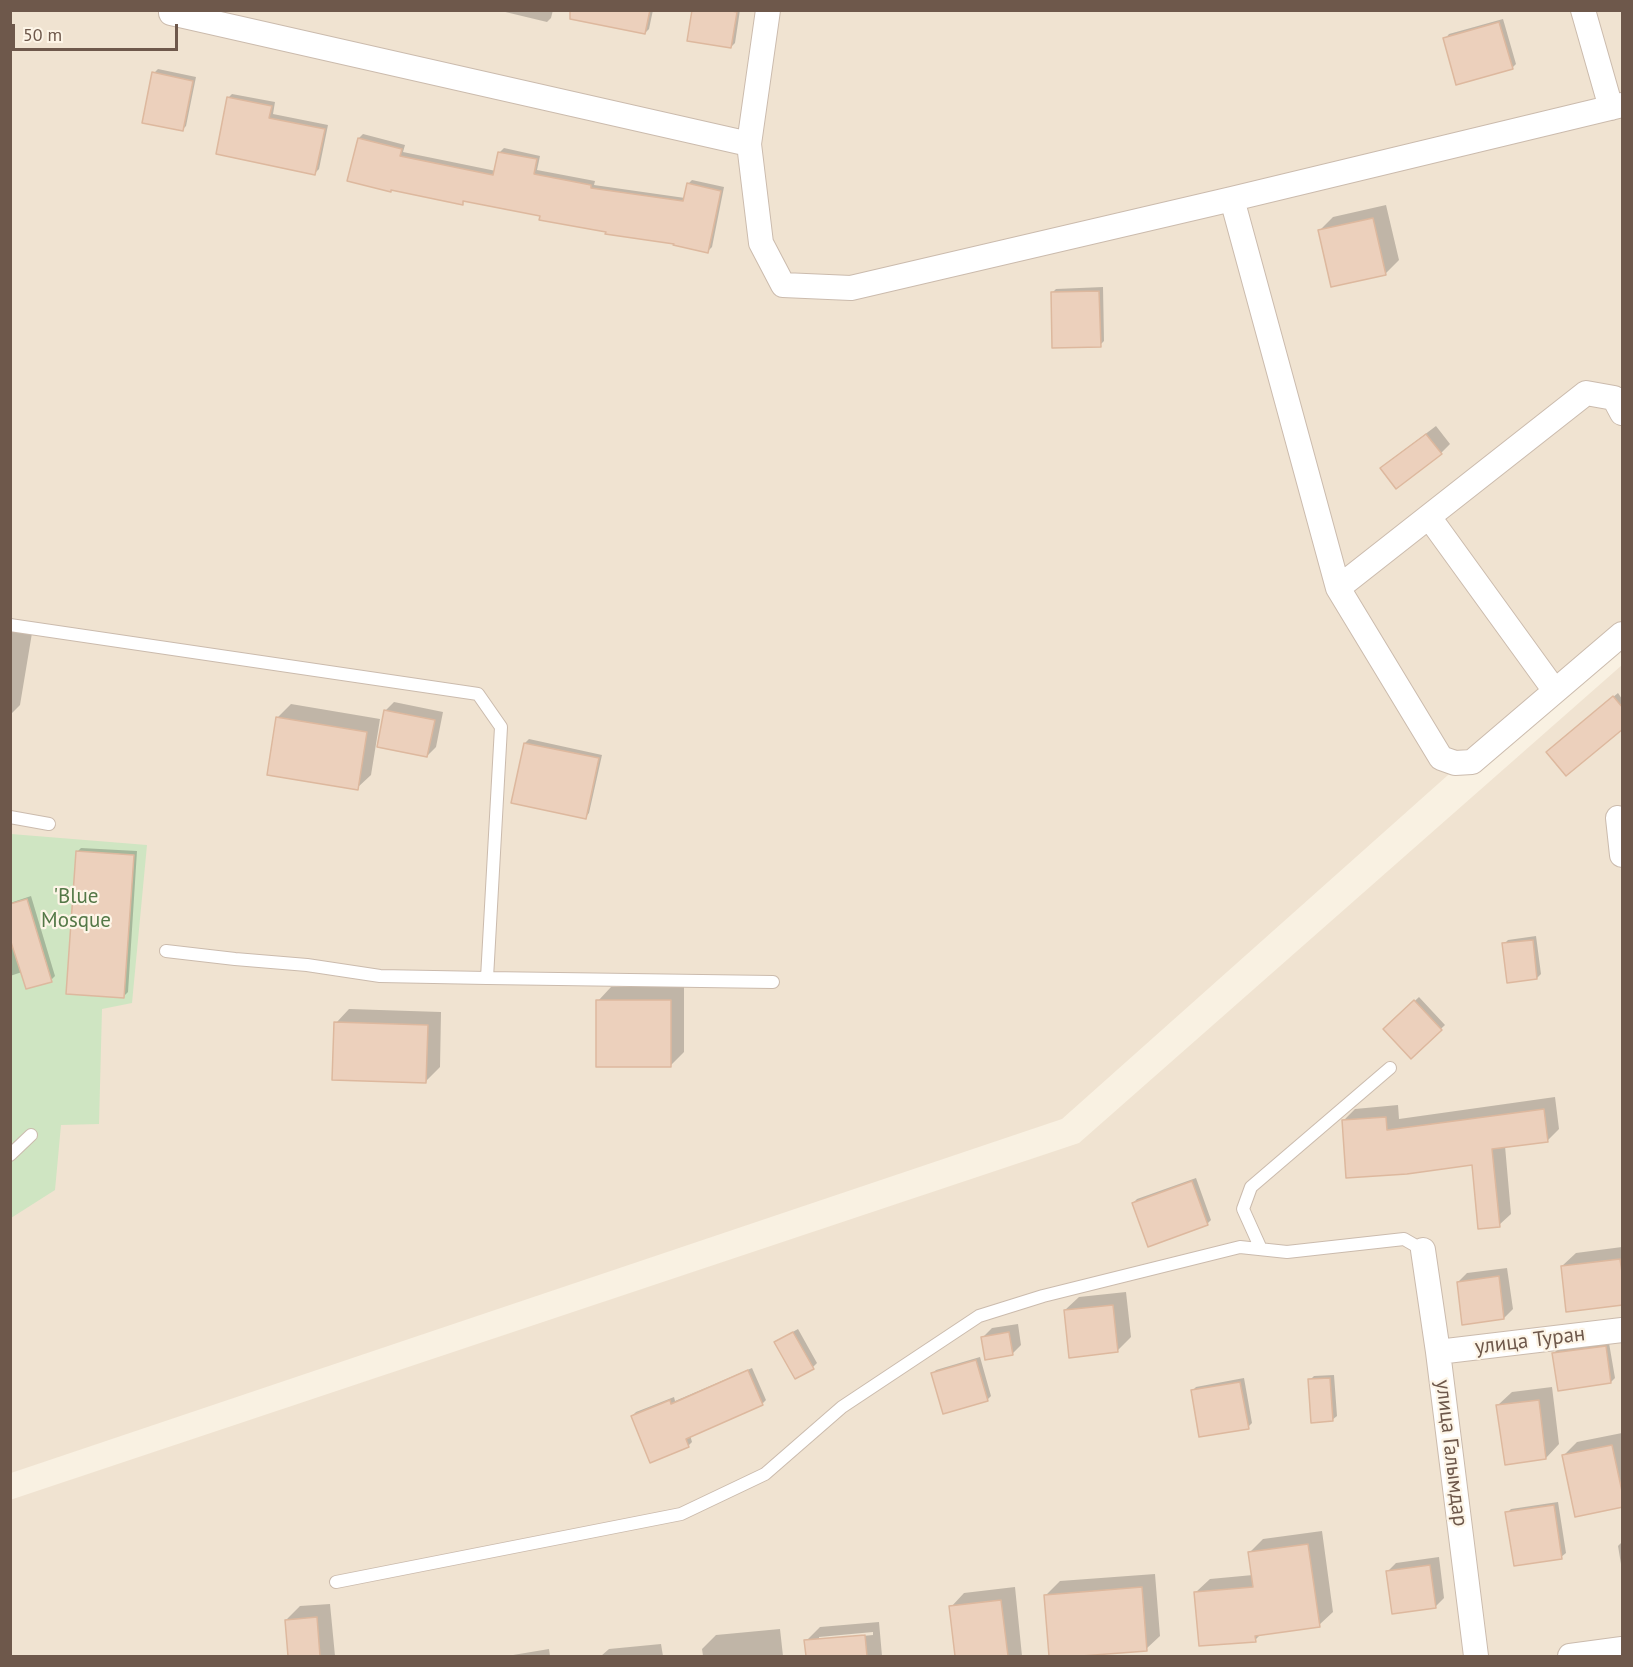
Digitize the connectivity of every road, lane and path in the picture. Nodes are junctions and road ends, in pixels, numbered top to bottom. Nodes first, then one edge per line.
1 (768, 10) edge
2 (1583, 10) edge
3 (171, 13) dead end
4 (1617, 107) edge
5 (749, 144) junction
6 (1232, 199) junction
7 (1623, 413) edge
8 (1429, 516) junction
9 (1338, 588) junction
10 (10, 625) edge
11 (1623, 634) edge
12 (1555, 691) junction
13 (10, 817) edge
14 (1618, 818) dead end
15 (49, 824) dead end
16 (1623, 855) edge
17 (166, 951) dead end
18 (488, 978) junction
19 (773, 982) dead end
20 (1390, 1068) dead end
21 (31, 1135) dead end
22 (10, 1155) edge
23 (1261, 1249) junction
24 (1423, 1250) joint
25 (1623, 1330) edge
26 (1438, 1352) junction
27 (336, 1582) dead end
28 (1623, 1649) edge
29 (1476, 1656) edge
30 (1570, 1656) edge

1 - 5 street
2 - 4 street
3 - 5 street
4 - 6 street
5 - 6 street
6 - 9 street
7 - 8 street
8 - 9 street
8 - 12 street
9 - 12 street
10 - 18 lane
11 - 12 street
13 - 15 lane
14 - 16 street
17 - 18 lane
18 - 19 lane
20 - 23 lane
21 - 22 lane
23 - 24 lane
23 - 27 lane
24 - 26 street, улица Галымдар
25 - 26 street, улица Туран
26 - 29 street, улица Галымдар
28 - 30 street

